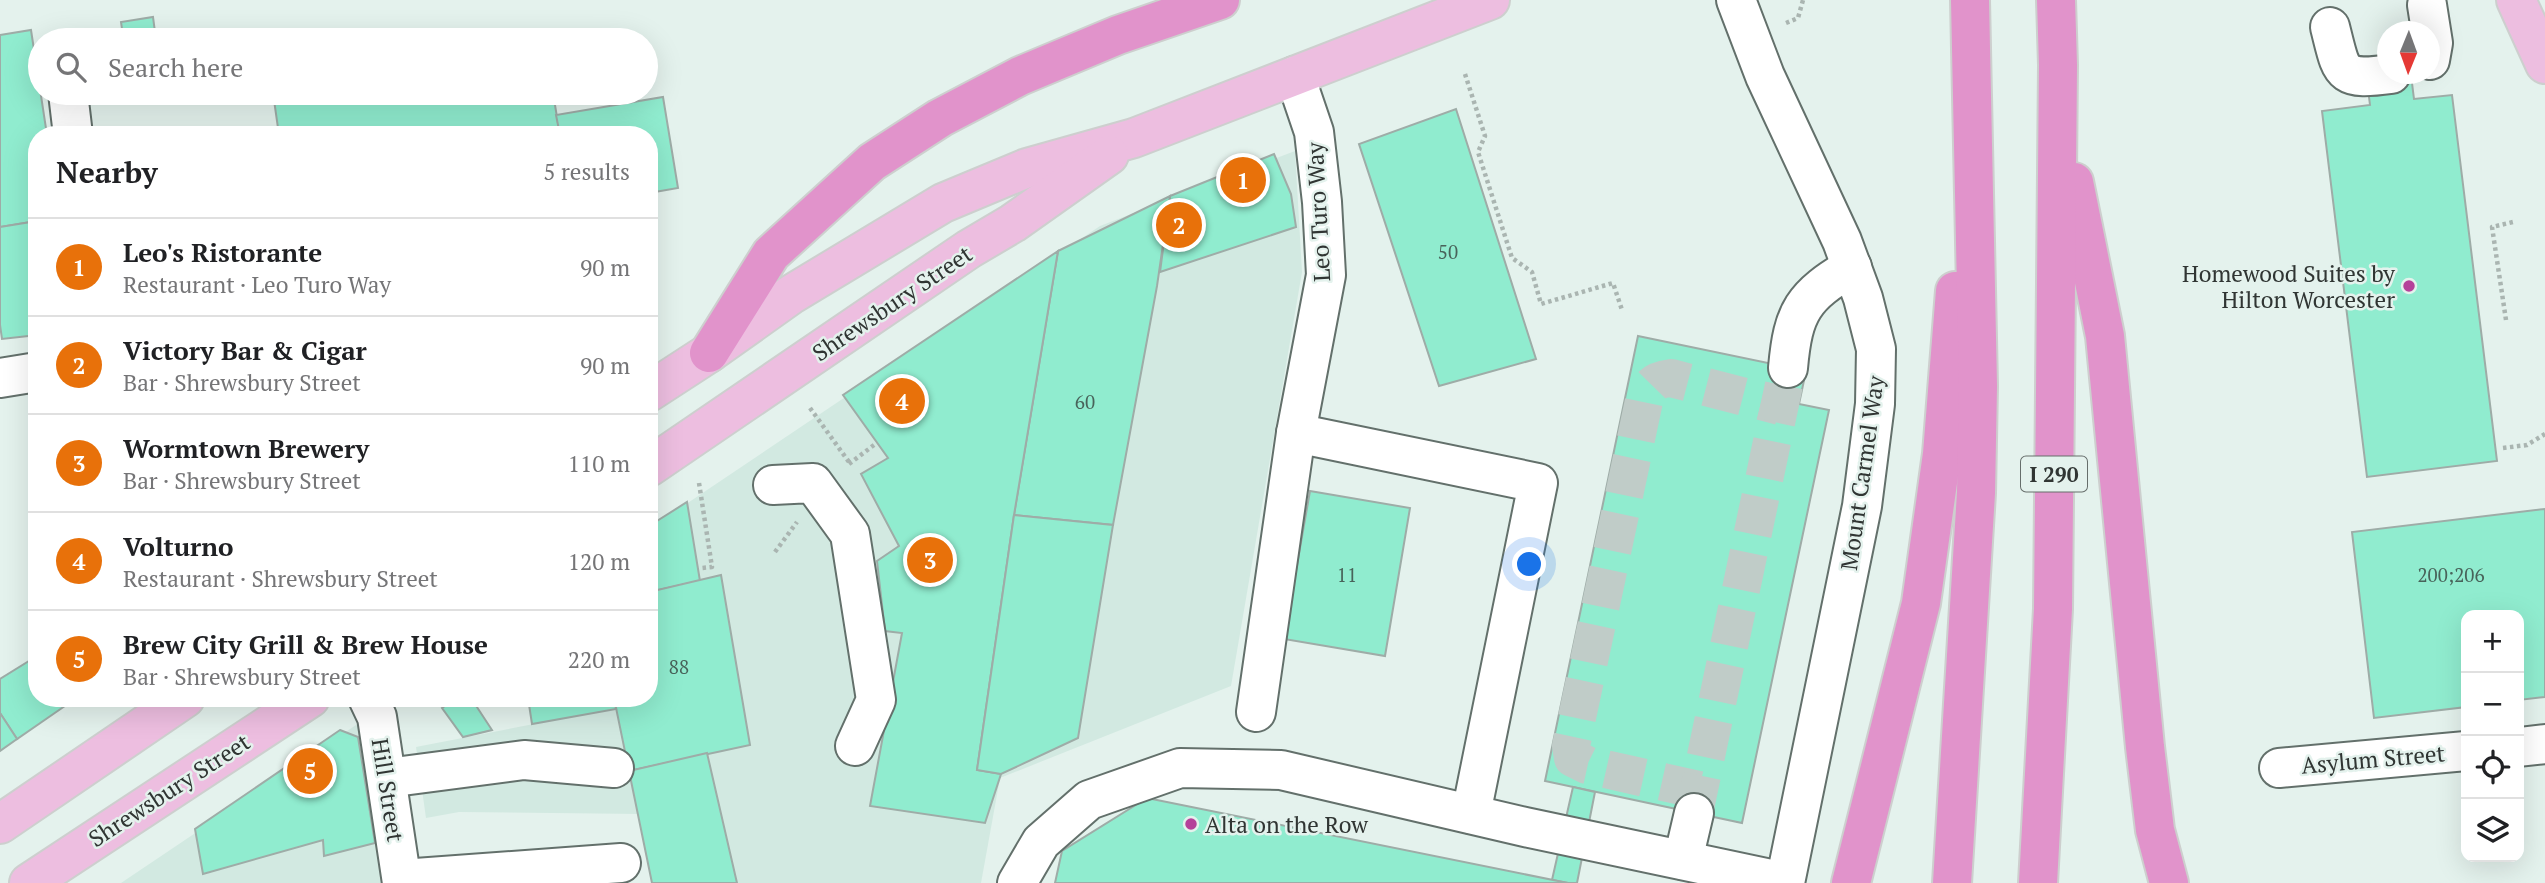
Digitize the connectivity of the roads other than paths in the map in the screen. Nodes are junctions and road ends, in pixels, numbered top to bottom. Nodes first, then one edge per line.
1 (1220, 0) edge
2 (1490, 0) edge
3 (1736, 0) edge
4 (1970, 0) edge
5 (2056, 0) edge
6 (2516, 0) edge
7 (2544, 0) edge
8 (2427, 5) dead end
9 (2545, 8) edge
10 (2430, 21) edge
11 (2330, 27) dead end
12 (2545, 64) edge
13 (2058, 65) junction
14 (1295, 76) junction
15 (2377, 76) edge
16 (1972, 80) junction
17 (70, 105) edge
18 (73, 126) edge
19 (1134, 138) junction
20 (1852, 267) junction
21 (709, 353) junction
22 (1788, 368) tunnel mouth
23 (28, 373) edge
24 (0, 378) edge
25 (658, 386) edge
26 (1296, 433) junction
27 (658, 461) edge
28 (773, 485) dead end
29 (172, 707) edge
30 (296, 707) edge
31 (372, 707) edge
32 (1256, 712) dead end
33 (2545, 744) edge
34 (855, 746) dead end
35 (2524, 746) edge
36 (2145, 747) junction
37 (2461, 751) edge
38 (614, 768) dead end
39 (2279, 768) dead end
40 (387, 778) junction
41 (1694, 813) tunnel mouth
42 (1471, 814) junction
43 (0, 824) edge
44 (1683, 860) junction
45 (621, 863) dead end
46 (402, 881) edge
47 (1785, 882) edge
48 (29, 883) edge
49 (1017, 883) edge
50 (1851, 883) edge
51 (1952, 883) edge
52 (2038, 883) edge
53 (2144, 883) edge
54 (2169, 883) edge

1 - 21 highway
2 - 14 main road, Shrewsbury Street
3 - 20 street, Mount Carmel Way
4 - 16 highway
5 - 13 highway, I 290
6 - 12 main road
7 - 9 main road
8 - 10 street
11 - 15 street
13 - 36 highway
13 - 52 highway, I 290
14 - 19 main road, Shrewsbury Street
14 - 26 street, Leo Turo Way
16 - 50 highway
16 - 51 highway
17 - 18 street
19 - 21 main road, Shrewsbury Street
19 - 27 main road, Shrewsbury Street
20 - 22 street
20 - 47 street, Mount Carmel Way
21 - 25 main road, Shrewsbury Street
23 - 24 street
26 - 32 street, Leo Turo Way
26 - 42 street
28 - 34 street
29 - 43 main road
30 - 48 main road, Shrewsbury Street
31 - 40 street, Hill Street
33 - 35 street
36 - 53 highway
36 - 54 highway
37 - 39 street, Asylum Street
38 - 40 street
40 - 46 street, Hill Street
41 - 44 street
42 - 44 street
42 - 49 street
44 - 47 street
45 - 46 street

